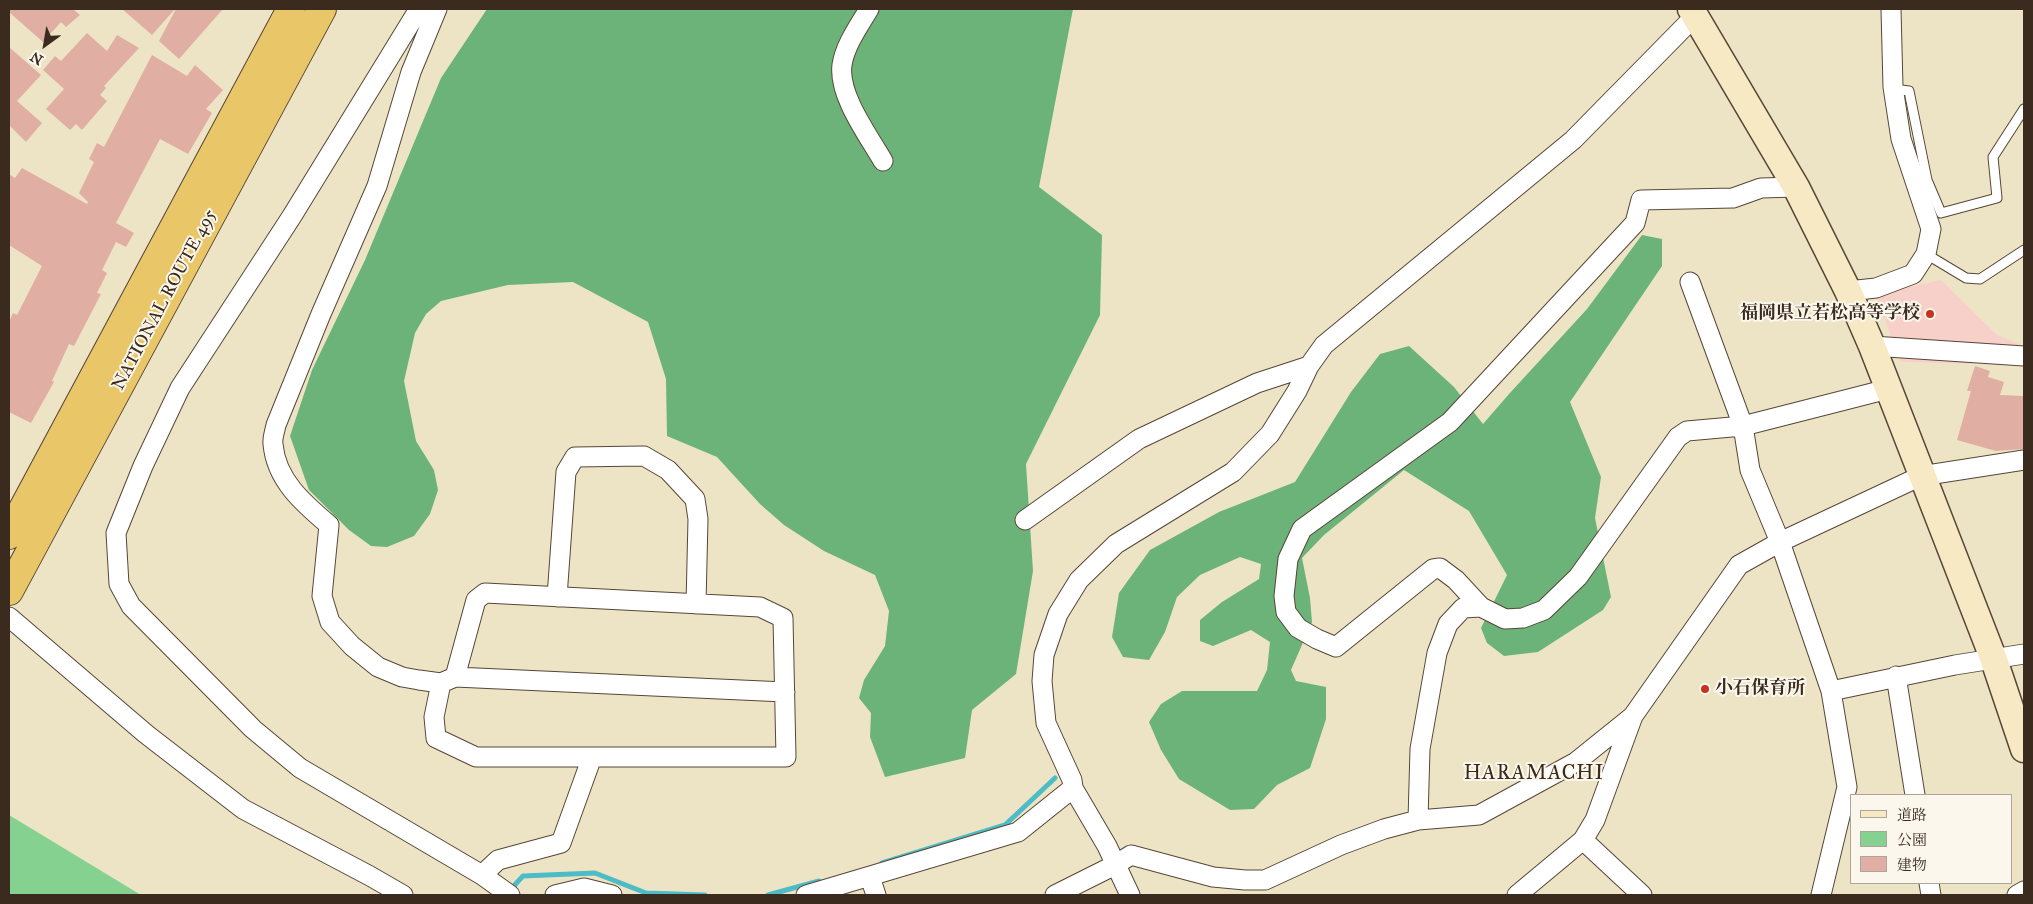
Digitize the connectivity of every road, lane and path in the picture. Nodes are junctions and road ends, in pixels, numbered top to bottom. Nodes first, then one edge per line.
1 (291, 9) edge
2 (322, 9) edge
3 (419, 9) edge
4 (437, 9) edge
5 (869, 9) edge
6 (1891, 9) edge
7 (1693, 12) edge
8 (1893, 89) junction
9 (2024, 110) edge
10 (882, 161) dead end
11 (1796, 187) junction
12 (2024, 250) edge
13 (1926, 254) junction
14 (1690, 282) dead end
15 (1848, 291) junction
16 (1872, 346) junction
17 (2024, 356) edge
18 (1309, 366) junction
19 (1888, 390) junction
20 (1743, 426) junction
21 (2024, 460) edge
22 (1921, 476) junction
23 (1025, 520) dead end
24 (9, 535) edge
25 (1780, 542) junction
26 (9, 591) edge
27 (557, 596) junction
28 (696, 604) junction
29 (1481, 607) junction
30 (9, 617) edge
31 (2024, 654) edge
32 (1994, 660) junction
33 (1896, 676) junction
34 (448, 680) junction
35 (1831, 691) junction
36 (785, 692) junction
37 (1633, 716) junction
38 (2024, 749) edge
39 (592, 757) junction
40 (1073, 788) junction
41 (1915, 794) edge
42 (1418, 820) junction
43 (1583, 840) junction
44 (1115, 865) junction
45 (482, 874) junction
46 (870, 877) junction
47 (504, 891) edge
48 (2024, 891) edge
49 (403, 895) edge
50 (555, 895) edge
51 (612, 895) edge
52 (806, 895) edge
53 (876, 895) edge
54 (1055, 895) edge
55 (1130, 895) edge
56 (1517, 895) edge
57 (1642, 895) edge
58 (1821, 895) edge
59 (2017, 895) edge

1 - 24 highway, NATIONAL ROUTE 495
2 - 26 highway, NATIONAL ROUTE 495
3 - 45 street
4 - 34 street
5 - 10 street
6 - 8 street
7 - 11 street
7 - 18 street
8 - 9 lane
8 - 13 street
11 - 15 street
11 - 29 street
12 - 13 lane
13 - 15 street
14 - 20 street
15 - 16 street
16 - 17 street
16 - 19 street
18 - 23 street
18 - 40 street
19 - 20 street
19 - 22 street
20 - 25 street
20 - 29 street
21 - 22 street
22 - 25 street
22 - 32 street
25 - 35 street
25 - 37 street
27 - 28 street
27 - 28 street
27 - 34 street
28 - 36 street
29 - 42 street
30 - 49 street
31 - 32 street
32 - 33 street
32 - 38 street
33 - 35 street
33 - 41 street
34 - 36 street
34 - 39 street
35 - 58 street
36 - 39 street
37 - 42 street
37 - 43 street
39 - 45 street
40 - 44 street
40 - 46 street
42 - 44 street
43 - 56 street
43 - 57 street
44 - 54 street
44 - 55 street
45 - 47 street
46 - 52 street
46 - 53 street
48 - 59 street
50 - 51 street

